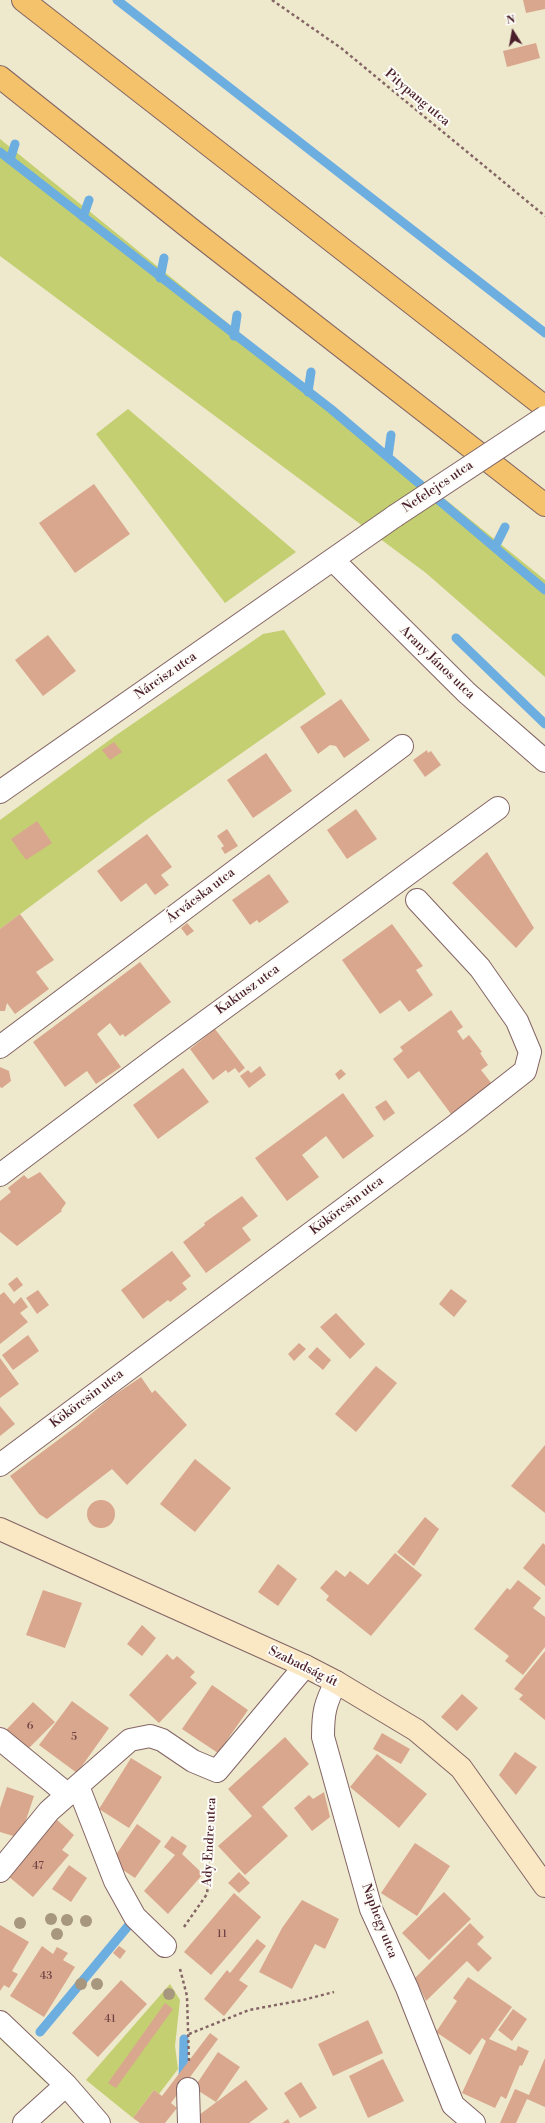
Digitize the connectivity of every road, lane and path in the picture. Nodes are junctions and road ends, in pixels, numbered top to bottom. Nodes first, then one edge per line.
1 (23, 0) edge
2 (272, 0) edge
3 (0, 77) edge
4 (545, 216) edge
5 (545, 408) edge
6 (545, 417) edge
7 (545, 506) edge
8 (333, 560) junction
9 (402, 746) dead end
10 (545, 761) edge
11 (0, 792) edge
12 (498, 808) dead end
13 (417, 900) dead end
14 (0, 1047) edge
15 (0, 1175) edge
16 (0, 1465) edge
17 (0, 1529) edge
18 (305, 1666) junction
19 (336, 1682) junction
20 (0, 1739) edge
21 (213, 1771) junction
22 (72, 1790) junction
23 (0, 1871) edge
24 (545, 1886) edge
25 (165, 1946) junction
26 (334, 1992) dead end
27 (0, 2022) edge
28 (189, 2034) junction
29 (188, 2089) joint
30 (58, 2092) junction
31 (24, 2123) edge
32 (98, 2123) edge
33 (190, 2123) edge
34 (474, 2123) edge

1 - 5 highway
2 - 4 path, Pitypang utca
3 - 7 highway
6 - 8 street, Nefelejcs utca, bridge
8 - 10 street, Arany János utca
8 - 11 street, Nárcisz utca
9 - 14 street, Árvácska utca
12 - 15 street, Kaktusz utca
13 - 16 street, Kökörcsin utca
17 - 18 main road, Szabadság út
18 - 19 main road, Szabadság út
18 - 21 street
19 - 24 main road, Szabadság út
19 - 34 street, Naphegy utca
20 - 22 street
21 - 22 street
21 - 25 path, Ady Endre utca
22 - 23 street
22 - 25 street
25 - 28 path
26 - 28 path
27 - 30 street
28 - 29 path
29 - 33 street
30 - 31 street
30 - 32 street

